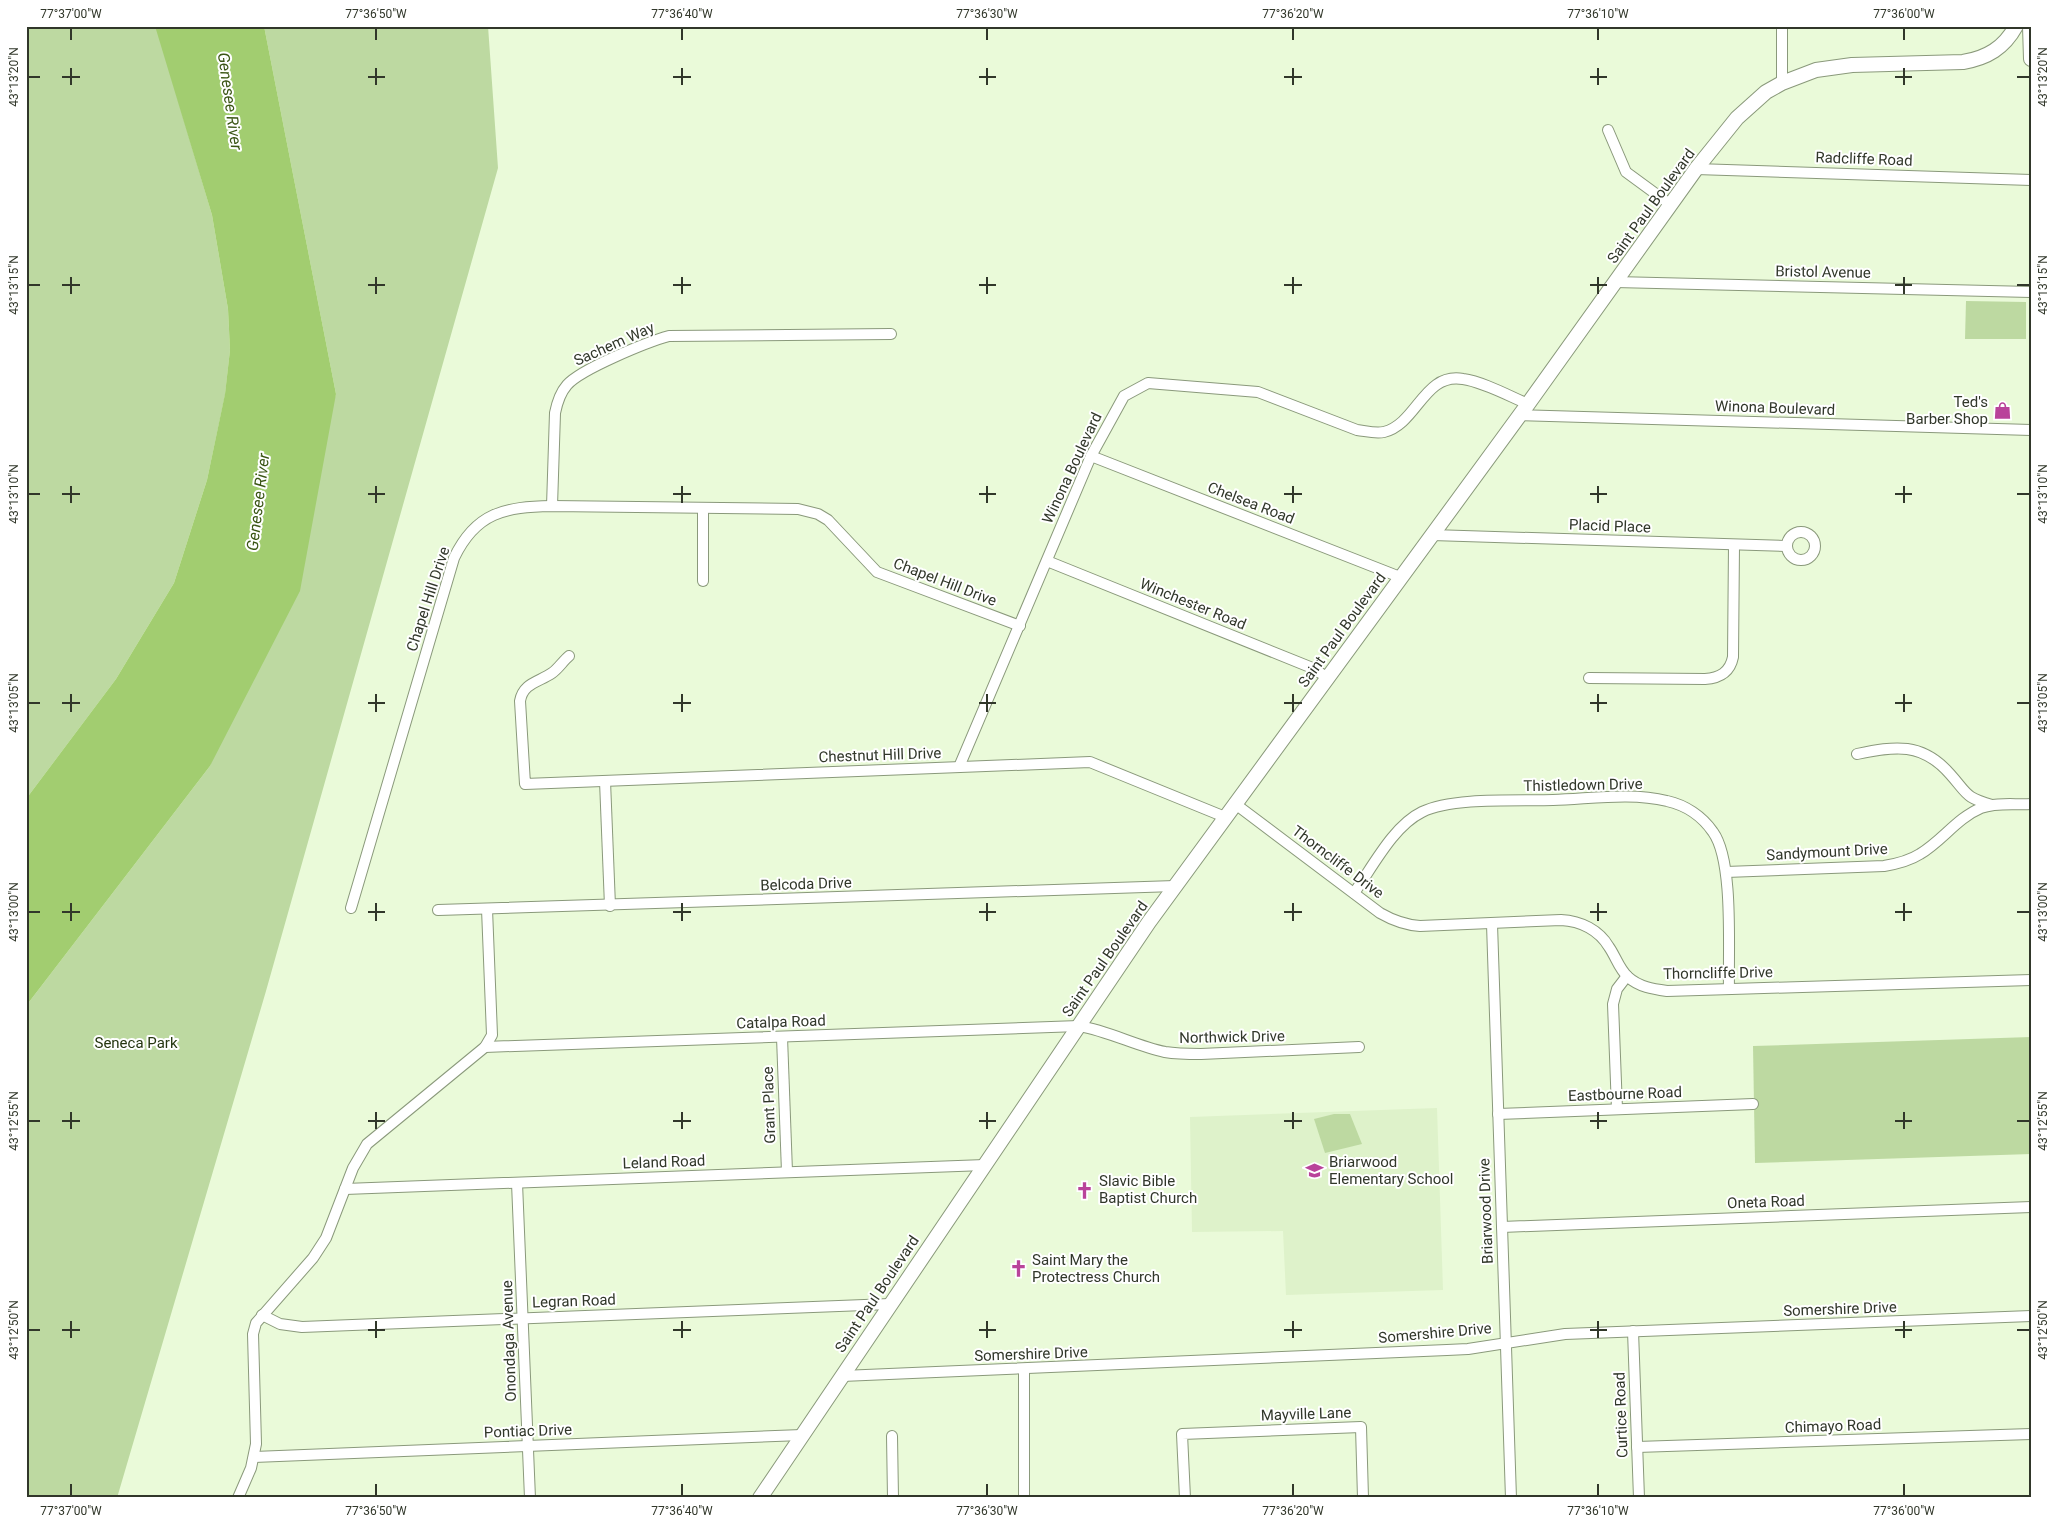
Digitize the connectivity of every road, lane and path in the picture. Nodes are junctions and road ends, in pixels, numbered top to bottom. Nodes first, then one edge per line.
1 (1782, 26) edge
2 (2016, 26) edge
3 (2030, 26) edge
4 (2031, 60) edge
5 (1782, 83) junction
6 (1608, 130) dead end
7 (1696, 169) junction
8 (2031, 180) edge
9 (1671, 205) junction
10 (1615, 282) junction
11 (2031, 292) edge
12 (891, 334) dead end
13 (1528, 404) junction
14 (1519, 415) junction
15 (2031, 430) edge
16 (1091, 456) junction
17 (552, 506) junction
18 (703, 508) junction
19 (1432, 535) junction
20 (1734, 545) junction
21 (1787, 546) dead end
22 (1047, 561) junction
23 (1400, 578) junction
24 (703, 581) dead end
25 (1020, 626) junction
26 (569, 656) dead end
27 (1326, 678) junction
28 (1589, 678) dead end
29 (1857, 754) dead end
30 (959, 767) junction
31 (605, 781) junction
32 (1234, 803) junction
33 (2031, 804) edge
34 (1993, 805) junction
35 (1225, 817) junction
36 (1726, 872) junction
37 (1175, 886) junction
38 (1354, 893) junction
39 (610, 906) junction
40 (351, 908) dead end
41 (487, 909) junction
42 (438, 910) dead end
43 (1492, 924) junction
44 (1628, 976) junction
45 (2031, 980) edge
46 (1729, 988) junction
47 (1079, 1026) junction
48 (782, 1037) junction
49 (485, 1047) junction
50 (1359, 1048) dead end
51 (1753, 1104) dead end
52 (1617, 1109) junction
53 (1498, 1114) junction
54 (985, 1165) junction
55 (787, 1172) junction
56 (517, 1183) junction
57 (345, 1189) junction
58 (2031, 1207) edge
59 (1502, 1227) junction
60 (890, 1304) junction
61 (262, 1315) junction
62 (2031, 1316) edge
63 (523, 1318) junction
64 (1633, 1332) junction
65 (1505, 1342) junction
66 (1024, 1370) junction
67 (842, 1376) junction
68 (2031, 1434) edge
69 (802, 1435) junction
70 (892, 1436) dead end
71 (529, 1446) junction
72 (1637, 1447) junction
73 (254, 1457) junction
74 (238, 1498) edge
75 (530, 1498) edge
76 (760, 1498) edge
77 (893, 1498) edge
78 (1024, 1498) edge
79 (1185, 1498) edge
80 (1363, 1498) edge
81 (1511, 1498) edge
82 (1639, 1498) edge

1 - 5 street
2 - 5 main road, Saint Paul Boulevard
3 - 4 main road
5 - 7 main road, Saint Paul Boulevard
6 - 9 street
7 - 8 street, Radcliffe Road
7 - 9 main road, Saint Paul Boulevard
9 - 10 main road, Saint Paul Boulevard
10 - 11 street, Bristol Avenue
10 - 13 main road, Saint Paul Boulevard
12 - 17 street, Sachem Way
13 - 14 main road, Saint Paul Boulevard
13 - 16 street, Winona Boulevard
14 - 15 street, Winona Boulevard
14 - 19 main road, Saint Paul Boulevard
16 - 22 street, Winona Boulevard
16 - 23 street, Chelsea Road
17 - 18 street, Chapel Hill Drive
17 - 40 street, Chapel Hill Drive
18 - 24 street
18 - 25 street, Chapel Hill Drive
19 - 20 street, Placid Place
19 - 23 main road, Saint Paul Boulevard
20 - 21 street, Placid Place
20 - 28 street
22 - 25 street, Winona Boulevard
22 - 27 street, Winchester Road
23 - 27 main road, Saint Paul Boulevard
25 - 30 street, Winona Boulevard
26 - 31 street, Chestnut Hill Drive
27 - 32 main road, Saint Paul Boulevard
29 - 34 street
30 - 31 street, Chestnut Hill Drive
30 - 35 street, Chestnut Hill Drive
31 - 39 street
32 - 35 main road, Saint Paul Boulevard
32 - 38 street, Thorncliffe Drive
33 - 34 street, Sandymount Drive
34 - 36 street, Sandymount Drive
35 - 37 main road, Saint Paul Boulevard
36 - 38 street, Thistledown Drive
36 - 46 street, Thistledown Drive
37 - 39 street, Belcoda Drive
37 - 47 main road, Saint Paul Boulevard
38 - 43 street, Thorncliffe Drive
39 - 41 street, Belcoda Drive
41 - 42 street, Belcoda Drive
41 - 49 street
43 - 44 street, Thorncliffe Drive
43 - 53 street, Briarwood Drive
44 - 46 street, Thorncliffe Drive
44 - 52 street
45 - 46 street, Thorncliffe Drive
47 - 48 street, Catalpa Road
47 - 50 street, Northwick Drive
47 - 54 main road, Saint Paul Boulevard
48 - 49 street, Catalpa Road
48 - 55 street, Grant Place
49 - 57 street
51 - 52 street, Eastbourne Road
52 - 53 street, Eastbourne Road
53 - 59 street, Briarwood Drive
54 - 55 street, Leland Road
54 - 60 main road, Saint Paul Boulevard
55 - 56 street, Leland Road
56 - 57 street, Leland Road
56 - 63 street, Onondaga Avenue
57 - 61 street
58 - 59 street, Oneta Road
59 - 65 street, Briarwood Drive
60 - 63 street, Legran Road
60 - 67 main road, Saint Paul Boulevard
61 - 63 street, Legran Road
61 - 73 street
62 - 64 street, Somershire Drive
63 - 71 street, Onondaga Avenue
64 - 65 street, Somershire Drive
64 - 72 street, Curtice Road
65 - 66 street, Somershire Drive
65 - 81 street, Briarwood Drive
66 - 67 street, Somershire Drive
66 - 78 street
67 - 69 main road, Saint Paul Boulevard
68 - 72 street, Chimayo Road
69 - 71 street, Pontiac Drive
69 - 76 main road, Saint Paul Boulevard
70 - 77 street
71 - 73 street, Pontiac Drive
71 - 75 street, Onondaga Avenue
72 - 82 street, Curtice Road
73 - 74 street
79 - 80 street, Mayville Lane

